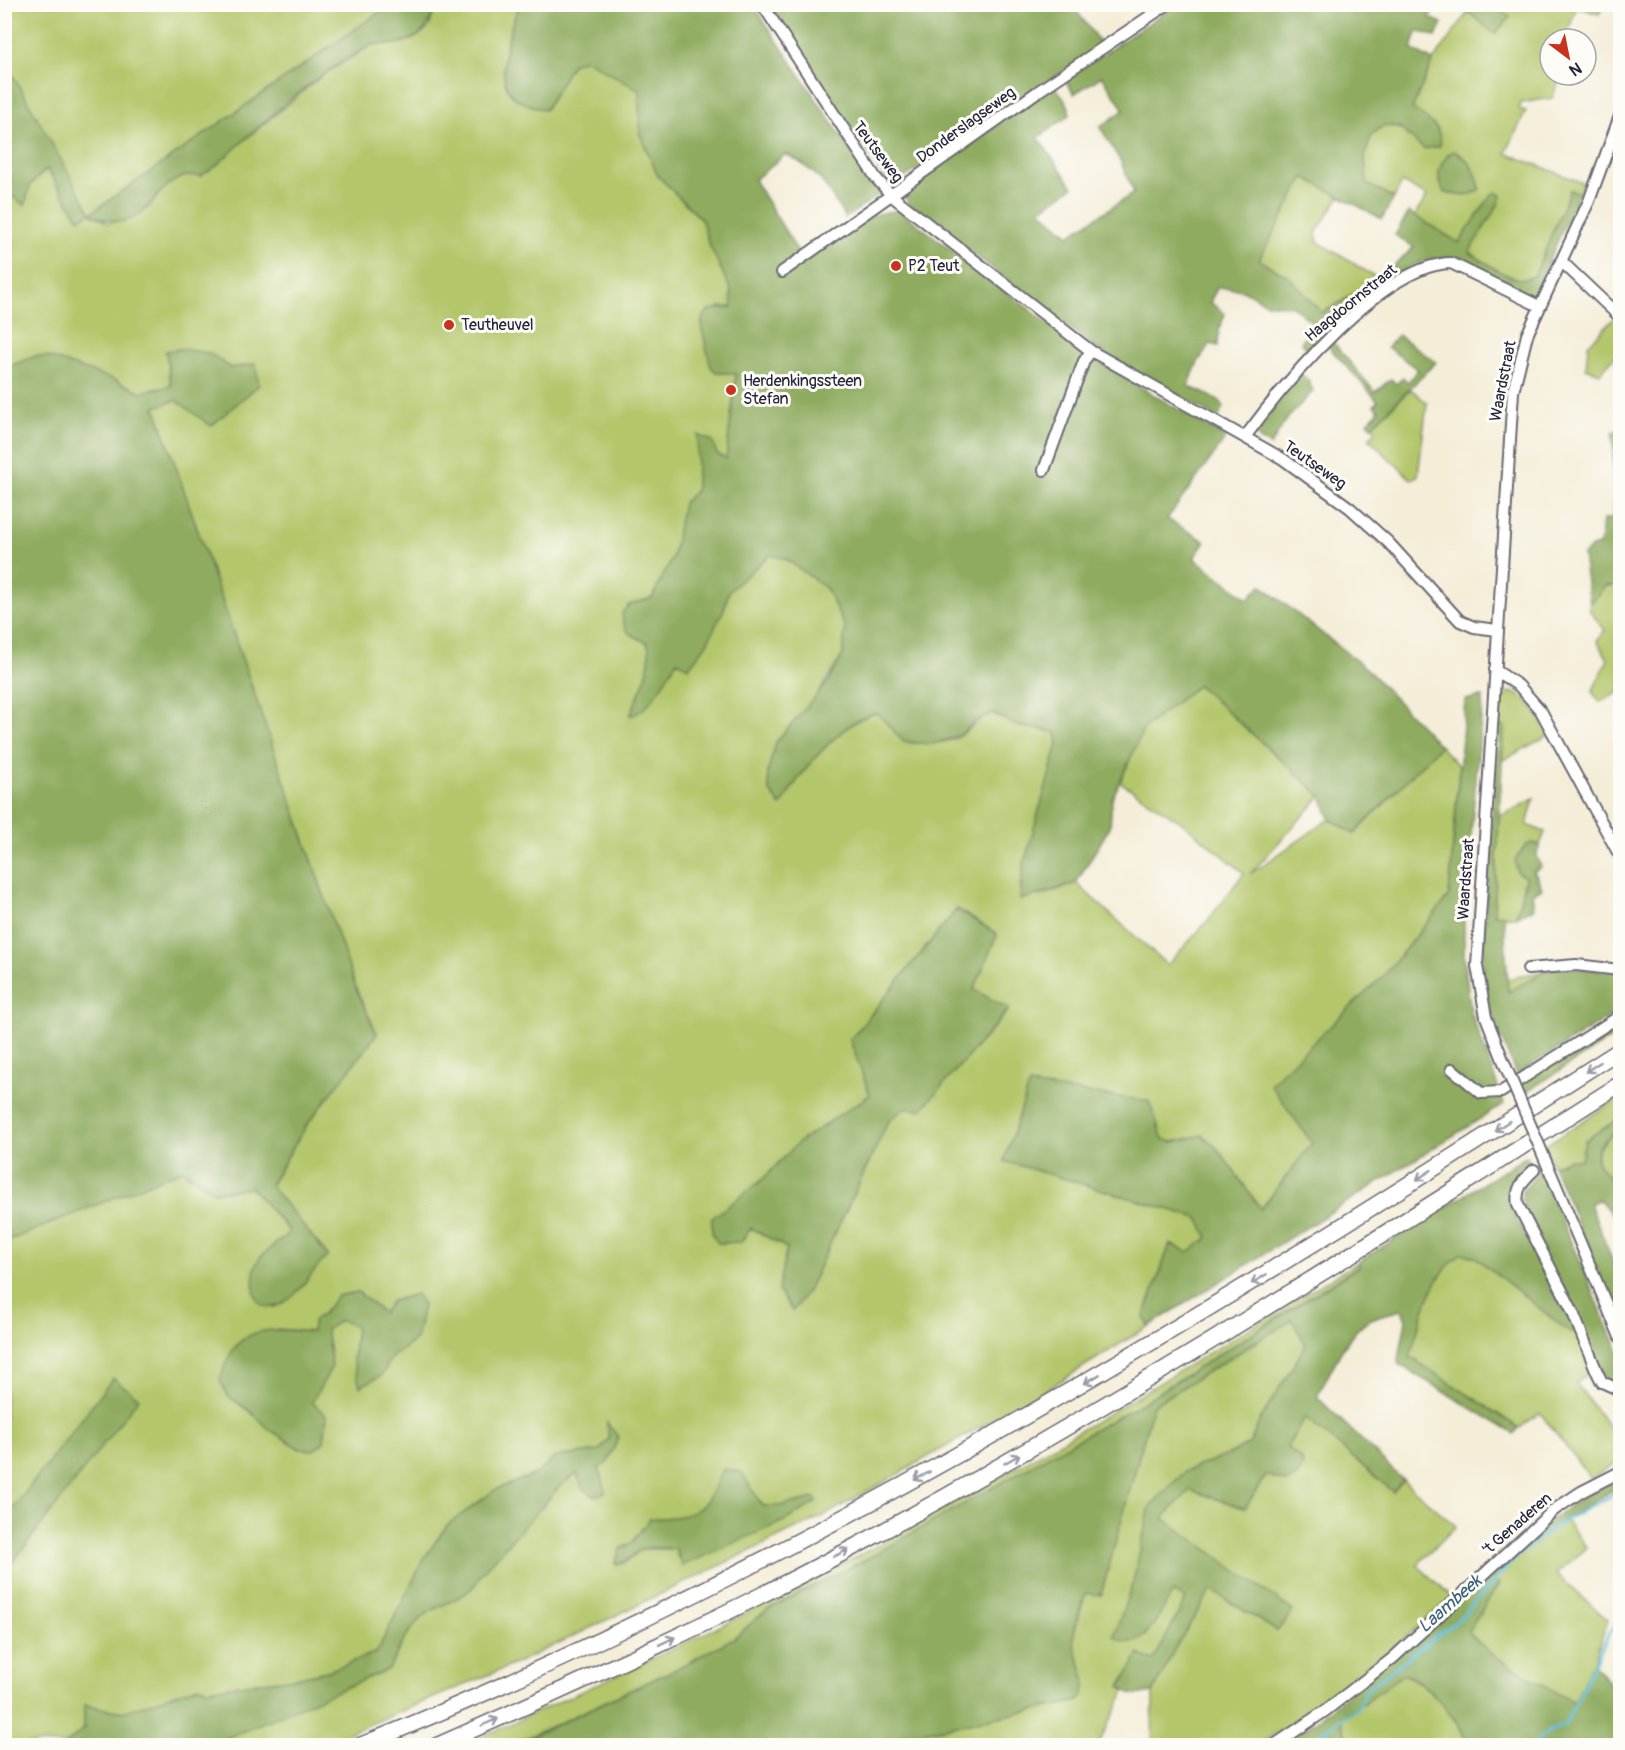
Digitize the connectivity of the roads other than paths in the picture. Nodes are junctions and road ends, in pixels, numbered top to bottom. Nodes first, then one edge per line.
1 (762, 4) edge
2 (1168, 4) edge
3 (1620, 116) edge
4 (892, 196) junction
5 (1561, 261) junction
6 (782, 272) dead end
7 (1539, 306) junction
8 (1620, 317) edge
9 (1091, 351) junction
10 (1245, 437) junction
11 (1044, 470) dead end
12 (1497, 630) junction
13 (1495, 670) junction
14 (1620, 856) edge
15 (1528, 969) dead end
16 (1620, 970) edge
17 (1620, 1016) edge
18 (1620, 1050) edge
19 (1452, 1069) dead end
20 (1620, 1084) edge
21 (1534, 1170) dead end
22 (1620, 1337) edge
23 (1620, 1390) edge
24 (1620, 1472) edge
25 (359, 1746) edge
26 (436, 1746) edge
27 (1273, 1746) edge

1 - 4 street, Teutseweg
2 - 4 street, Donderslagseweg
3 - 5 street, Waardstraat
4 - 6 street, Donderslagseweg
4 - 9 street, Teutseweg
5 - 7 street, Waardstraat
5 - 8 street
7 - 10 street, Haagdoornstraat
7 - 12 street, Waardstraat
9 - 10 street, Teutseweg
9 - 11 street
10 - 12 street, Teutseweg
12 - 13 street, Waardstraat
13 - 14 street
13 - 22 street, Waardstraat, bridge
15 - 16 street
17 - 19 street
18 -> 25 highway
26 -> 20 highway
21 - 23 street
24 - 27 street, 't Genaderen

